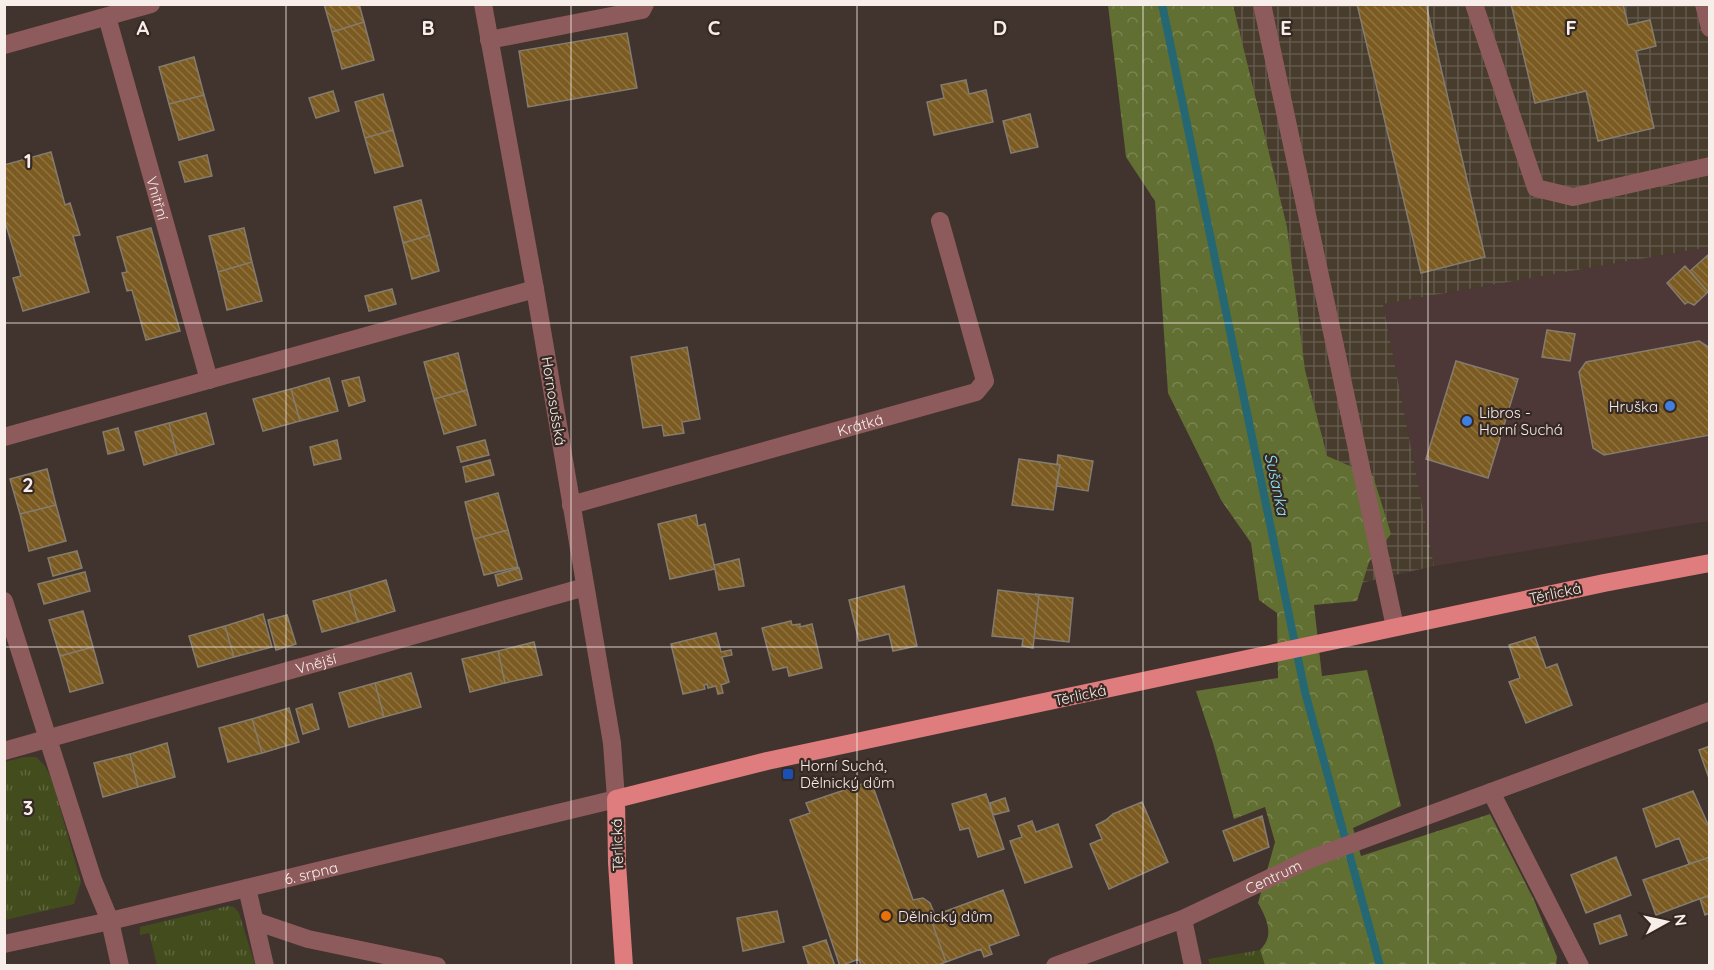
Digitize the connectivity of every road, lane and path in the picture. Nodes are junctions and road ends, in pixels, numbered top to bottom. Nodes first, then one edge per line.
1 (151, 4) edge
2 (483, 4) edge
3 (645, 4) edge
4 (1262, 4) edge
5 (1474, 4) edge
6 (1704, 4) edge
7 (107, 17) junction
8 (1710, 28) edge
9 (489, 40) junction
10 (4, 45) edge
11 (1710, 166) edge
12 (940, 221) dead end
13 (535, 289) junction
14 (209, 380) junction
15 (4, 437) edge
16 (571, 505) junction
17 (1710, 563) edge
18 (585, 587) junction
19 (4, 601) edge
20 (1395, 627) junction
21 (1710, 711) edge
22 (47, 739) junction
23 (4, 751) edge
24 (1491, 792) junction
25 (616, 798) junction
26 (247, 888) junction
27 (1183, 919) junction
28 (110, 921) junction
29 (255, 921) junction
30 (4, 944) edge
31 (120, 966) edge
32 (265, 966) edge
33 (437, 966) edge
34 (624, 966) edge
35 (1055, 966) edge
36 (1193, 966) edge
37 (1580, 966) edge

1 - 7 street
2 - 9 street, Hornosušská
3 - 9 street
4 - 20 street
5 - 11 street
6 - 8 street
7 - 10 street
7 - 14 street, Vnitřní
9 - 13 street, Hornosušská
12 - 16 street, Krátká
13 - 14 street
13 - 16 street, Hornosušská
14 - 15 street
16 - 18 street, Hornosušská
17 - 20 main road, Těrlická
18 - 22 street, Vnější
18 - 25 street, Hornosušská
19 - 22 street
20 - 25 main road, Těrlická
21 - 24 street, Centrum
22 - 23 street, Vnější
22 - 28 street
24 - 27 street, Centrum
24 - 37 street
25 - 26 street, 6. srpna
25 - 34 main road, Těrlická
26 - 28 street, 6. srpna
26 - 29 street
27 - 35 street, Centrum
27 - 36 street
28 - 30 street, 6. srpna
28 - 31 street
29 - 32 street
29 - 33 street

